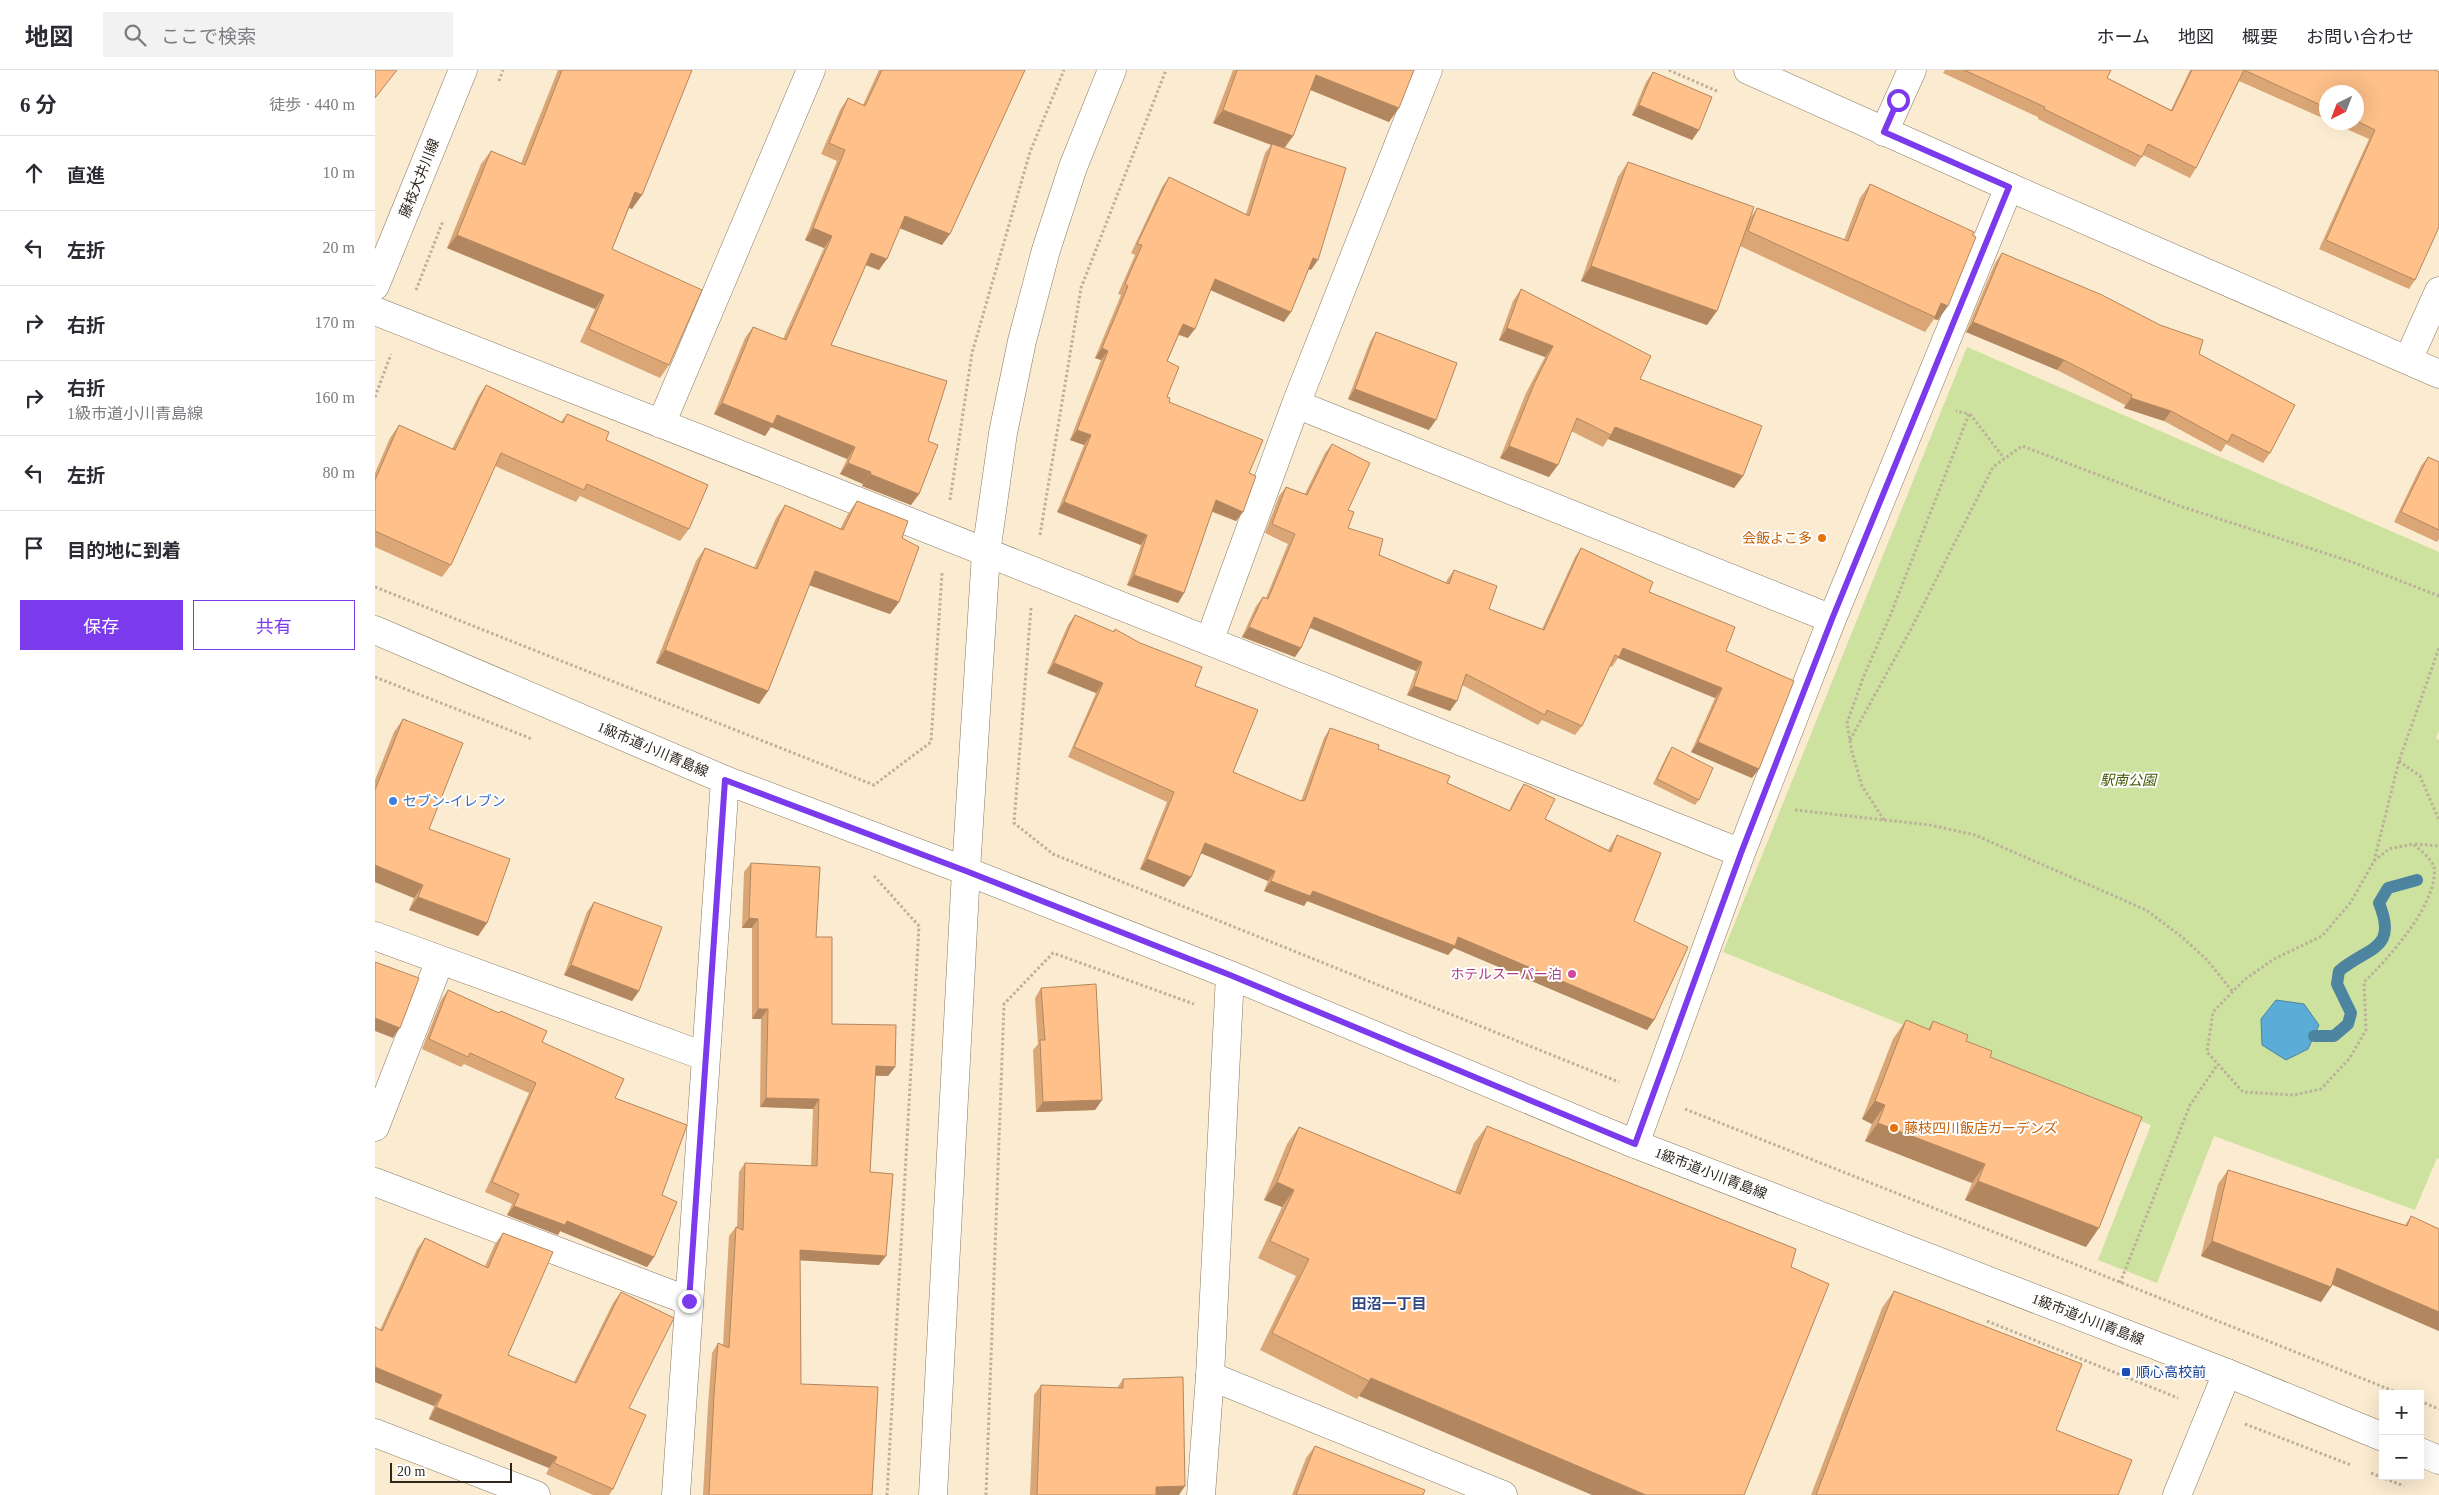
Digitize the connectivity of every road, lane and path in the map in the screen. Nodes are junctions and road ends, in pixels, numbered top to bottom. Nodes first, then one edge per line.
1 (463, 70) edge
2 (811, 70) edge
3 (1064, 70) edge
4 (1112, 70) edge
5 (1166, 70) edge
6 (1428, 70) edge
7 (1748, 70) edge
8 (1912, 70) edge
9 (1884, 132) junction
10 (2009, 187) junction
11 (381, 253) edge
12 (375, 286) edge
13 (2439, 291) edge
14 (375, 311) edge
15 (403, 322) junction
16 (2408, 360) junction
17 (2439, 374) edge
18 (375, 397) edge
19 (1296, 404) junction
20 (1920, 404) junction
21 (1969, 414) junction
22 (661, 424) junction
23 (2005, 458) junction
24 (949, 506) dead end
25 (986, 553) junction
26 (943, 564) dead end
27 (1034, 571) junction
28 (375, 587) edge
29 (2439, 596) edge
30 (1832, 619) junction
31 (375, 630) edge
32 (1210, 639) junction
33 (2439, 648) edge
34 (1850, 740) junction
35 (2399, 761) junction
36 (725, 780) junction
37 (1760, 806) junction
38 (1885, 820) junction
39 (2439, 820) edge
40 (2413, 844) junction
41 (2439, 846) edge
42 (1741, 853) junction
43 (2374, 861) junction
44 (966, 871) junction
45 (867, 874) dead end
46 (375, 936) edge
47 (440, 960) junction
48 (1230, 975) junction
49 (2233, 992) junction
50 (1229, 1016) junction
51 (704, 1056) junction
52 (2218, 1064) junction
53 (1653, 1096) junction
54 (375, 1127) edge
55 (1635, 1144) junction
56 (375, 1182) edge
57 (2120, 1282) junction
58 (689, 1301) junction
59 (2227, 1373) junction
60 (1210, 1376) junction
61 (2391, 1390) edge
62 (2424, 1403) edge
63 (2439, 1409) edge
64 (2211, 1411) junction
65 (375, 1433) edge
66 (2379, 1435) edge
67 (2424, 1454) edge
68 (2439, 1460) edge
69 (2360, 1468) dead end
70 (2369, 1472) dead end
71 (2410, 1489) dead end
72 (536, 1495) edge
73 (676, 1495) edge
74 (887, 1495) edge
75 (933, 1495) edge
76 (986, 1495) edge
77 (1201, 1495) edge
78 (1503, 1495) edge
79 (2177, 1495) edge

1 - 11 street, 藤枝大井川線
2 - 22 street
3 - 24 path
4 - 25 street
5 - 27 path
6 - 19 street
7 - 9 street
8 - 9 street
9 - 10 street
10 - 16 street
10 - 20 street
11 - 12 street, 藤枝大井川線
13 - 16 street
14 - 15 street
15 - 18 path
15 - 22 street
16 - 17 street
19 - 30 street
19 - 32 street
20 - 21 path
20 - 30 street
21 - 23 path
21 - 34 path
22 - 25 street
23 - 29 path
23 - 34 path
25 - 27 street
25 - 44 street
26 - 28 path
27 - 32 street
27 - 53 path
30 - 37 street
31 - 36 street, 1級市道小川青島線
32 - 42 street
33 - 35 path
34 - 38 path
35 - 39 path
35 - 43 path
36 - 44 street, 1級市道小川青島線
36 - 51 street
37 - 38 path
37 - 42 street
38 - 49 path
40 - 41 path
40 - 43 path
40 - 52 path
42 - 53 street
43 - 49 path
44 - 48 street, 1級市道小川青島線
44 - 75 street
45 - 74 path
46 - 47 street
47 - 51 street
47 - 54 street
48 - 50 street
48 - 55 street, 1級市道小川青島線
49 - 52 path
50 - 60 street
50 - 76 path
51 - 58 street
52 - 57 path
53 - 55 street
53 - 57 path
55 - 59 street, 1級市道小川青島線
56 - 58 street
57 - 61 path
58 - 73 street
59 - 64 street
59 - 66 street, 1級市道小川青島線
60 - 77 street
60 - 78 street
62 - 63 path
64 - 69 path
64 - 79 street
65 - 72 street
67 - 68 street
70 - 71 path

